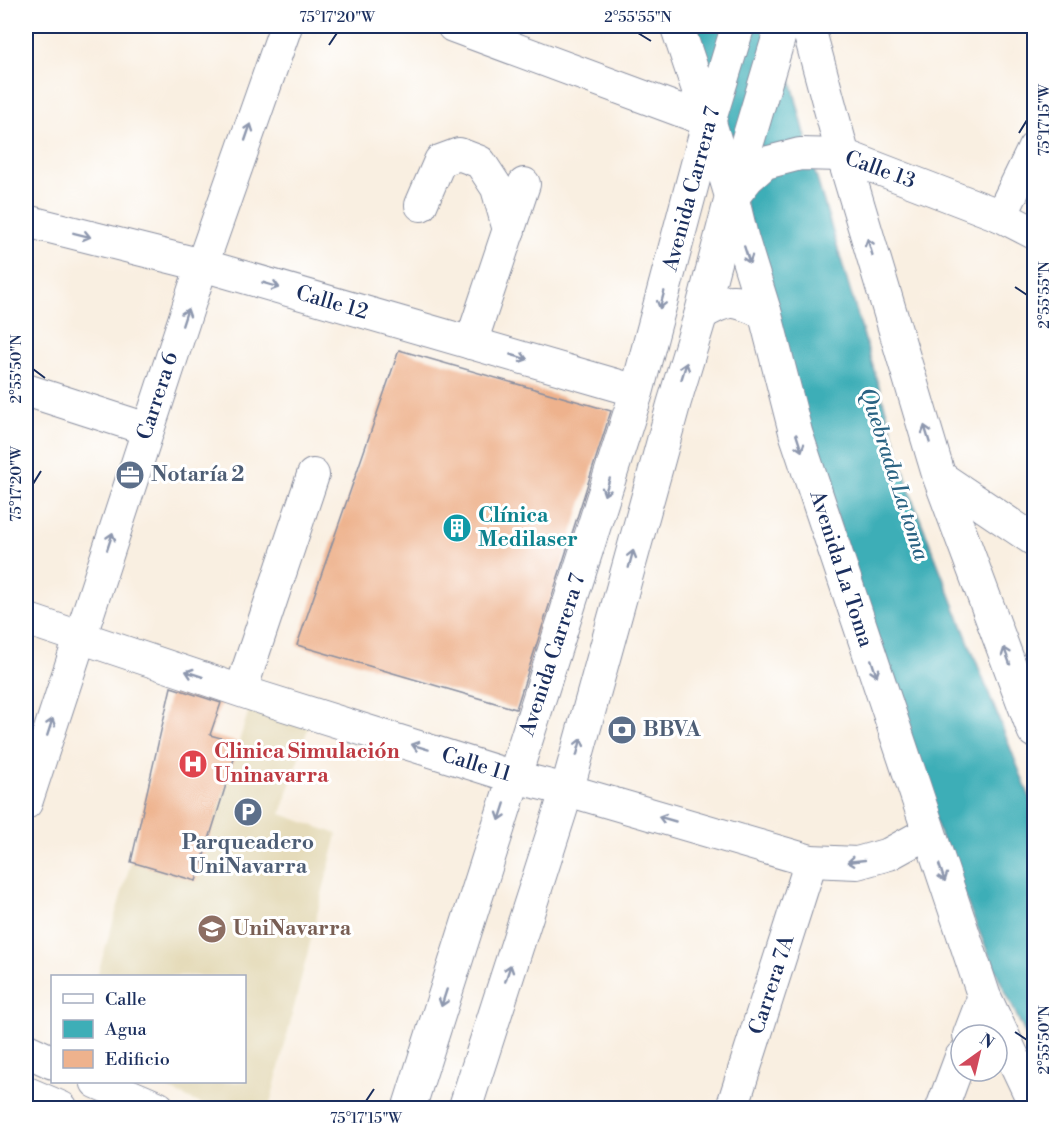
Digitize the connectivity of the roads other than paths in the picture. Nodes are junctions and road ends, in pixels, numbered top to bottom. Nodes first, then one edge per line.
1 (286, 26) edge
2 (453, 26) edge
3 (677, 26) edge
4 (738, 26) edge
5 (782, 26) edge
6 (808, 26) edge
7 (712, 114) junction
8 (1035, 148) edge
9 (839, 155) junction
10 (524, 184) dead end
11 (736, 192) junction
12 (421, 205) dead end
13 (1001, 216) junction
14 (26, 221) edge
15 (509, 230) junction
16 (1035, 233) edge
17 (202, 265) junction
18 (765, 313) junction
19 (701, 314) junction
20 (471, 343) junction
21 (26, 390) edge
22 (638, 391) junction
23 (147, 429) junction
24 (312, 475) dead end
25 (939, 476) junction
26 (1035, 540) edge
27 (26, 619) edge
28 (79, 636) junction
29 (241, 690) junction
30 (1035, 731) edge
31 (514, 777) junction
32 (567, 790) junction
33 (26, 802) edge
34 (929, 832) junction
35 (811, 861) junction
36 (984, 996) junction
37 (974, 1023) edge
38 (26, 1050) edge
39 (51, 1062) edge
40 (99, 1083) edge
41 (951, 1083) edge
42 (26, 1093) edge
43 (1035, 1102) edge
44 (61, 1108) edge
45 (158, 1108) edge
46 (409, 1108) edge
47 (465, 1108) edge
48 (732, 1108) edge
49 (942, 1108) edge

17 -> 1 street, Carrera 6
2 - 7 street
3 - 7 main road, Avenida La Toma
4 - 7 main road, Avenida Carrera 7
5 - 11 main road, Avenida Carrera 7
6 - 9 main road
7 - 11 main road, Avenida La Toma
7 -> 22 main road, Avenida Carrera 7
8 - 13 street
9 - 11 street, Calle 13
9 - 13 street, Calle 13
25 -> 9 main road
10 - 15 street
11 -> 18 main road, Avenida La Toma
11 - 19 main road, Avenida Carrera 7
12 - 15 street
13 - 16 street, Calle 13
14 -> 17 street, Calle 12
15 - 20 street
17 -> 20 street, Calle 12
23 -> 17 street, Carrera 6
18 - 19 main road
18 -> 34 main road, Avenida La Toma
32 -> 19 main road, Avenida Carrera 7
20 -> 22 street, Calle 12
21 - 23 street
22 -> 31 main road, Avenida Carrera 7
28 -> 23 street, Carrera 6
24 - 29 street
25 - 26 street
30 -> 25 main road
27 - 28 street, Calle 11
29 -> 28 street, Calle 11
33 -> 28 street, Carrera 6
31 -> 29 street, Calle 11
31 - 32 street, Calle 11
31 -> 46 main road, Avenida Carrera 7
35 -> 32 street, Calle 11
47 -> 32 main road, Avenida Carrera 7
34 -> 35 street, Calle 11
34 -> 36 main road, Avenida La Toma
35 - 48 street, Carrera 7A
36 - 37 street
36 - 43 main road, Avenida La Toma
38 - 39 main road
40 - 45 main road
41 - 49 street
42 - 44 main road

